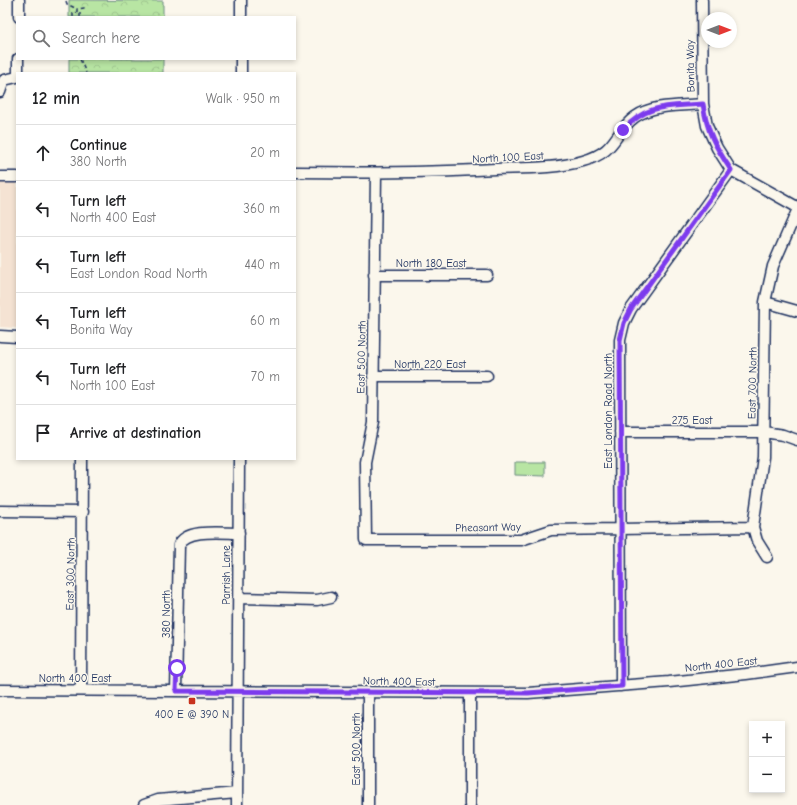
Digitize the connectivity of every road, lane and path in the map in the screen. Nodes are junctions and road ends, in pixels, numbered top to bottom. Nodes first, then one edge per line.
1 (19, 0) edge
2 (241, 0) edge
3 (702, 0) edge
4 (66, 1) edge
5 (85, 6) dead end
6 (77, 9) junction
7 (77, 12) junction
8 (18, 16) edge
9 (73, 16) edge
10 (80, 16) edge
11 (241, 16) edge
12 (18, 60) edge
13 (80, 60) edge
14 (241, 60) edge
15 (18, 72) edge
16 (86, 72) edge
17 (240, 72) edge
18 (16, 78) edge
19 (2, 80) edge
20 (0, 92) edge
21 (703, 104) junction
22 (731, 170) junction
23 (296, 172) edge
24 (376, 173) junction
25 (0, 176) edge
26 (16, 177) edge
27 (797, 207) edge
28 (797, 211) edge
29 (374, 275) junction
30 (487, 275) dead end
31 (765, 302) junction
32 (797, 311) edge
33 (0, 336) edge
34 (16, 337) edge
35 (373, 376) junction
36 (487, 376) dead end
37 (620, 432) junction
38 (764, 432) junction
39 (797, 440) edge
40 (82, 460) edge
41 (239, 460) edge
42 (0, 511) edge
43 (83, 512) junction
44 (753, 528) junction
45 (620, 529) junction
46 (239, 533) junction
47 (366, 540) joint
48 (767, 557) dead end
49 (331, 597) dead end
50 (238, 598) junction
51 (797, 667) edge
52 (622, 686) junction
53 (0, 690) edge
54 (81, 690) junction
55 (176, 691) junction
56 (237, 692) junction
57 (368, 692) junction
58 (470, 693) junction
59 (237, 793) junction
60 (144, 805) edge
61 (237, 805) edge
62 (368, 805) edge
63 (470, 805) edge

1 - 8 street
2 - 11 street
3 - 21 street, Bonita Way
4 - 6 path
5 - 6 path
6 - 7 path
7 - 9 path
7 - 10 path
12 - 15 street
13 - 16 path
14 - 17 street
18 - 19 street
19 - 20 street
21 - 22 street, Bonita Way
21 - 24 street, North 100 East
22 - 27 street, Bonita Way
22 - 37 street, East London Road North
23 - 24 street, North 100 East
24 - 29 street, East 500 North
25 - 26 street
28 - 31 street, East 700 North
29 - 30 street, North 180 East
29 - 35 street, East 500 North
31 - 32 street
31 - 38 street, East 700 North
33 - 34 street
35 - 36 street, North 220 East
35 - 47 street, East 500 North
37 - 38 street, 275 East
37 - 45 street, East London Road North
38 - 39 street, 275 East
38 - 44 street, East 700 North
40 - 43 street, East 300 North
41 - 46 street, Parrish Lane
42 - 43 street
43 - 54 street, East 300 North
44 - 45 street, Pheasant Way
44 - 48 street, East 700 North
45 - 47 street, Pheasant Way
45 - 52 street, East London Road North
46 - 50 street, Parrish Lane
46 - 55 street, 380 North
49 - 50 street
50 - 56 street, Parrish Lane
51 - 52 street, North 400 East
52 - 58 street, North 400 East
53 - 54 street, North 400 East
54 - 55 street, North 400 East
55 - 56 street, North 400 East
56 - 57 street, North 400 East
56 - 59 street, Parrish Lane
57 - 58 street, North 400 East
57 - 62 street, East 500 North
58 - 63 street
59 - 60 street
59 - 61 street, Parrish Lane

